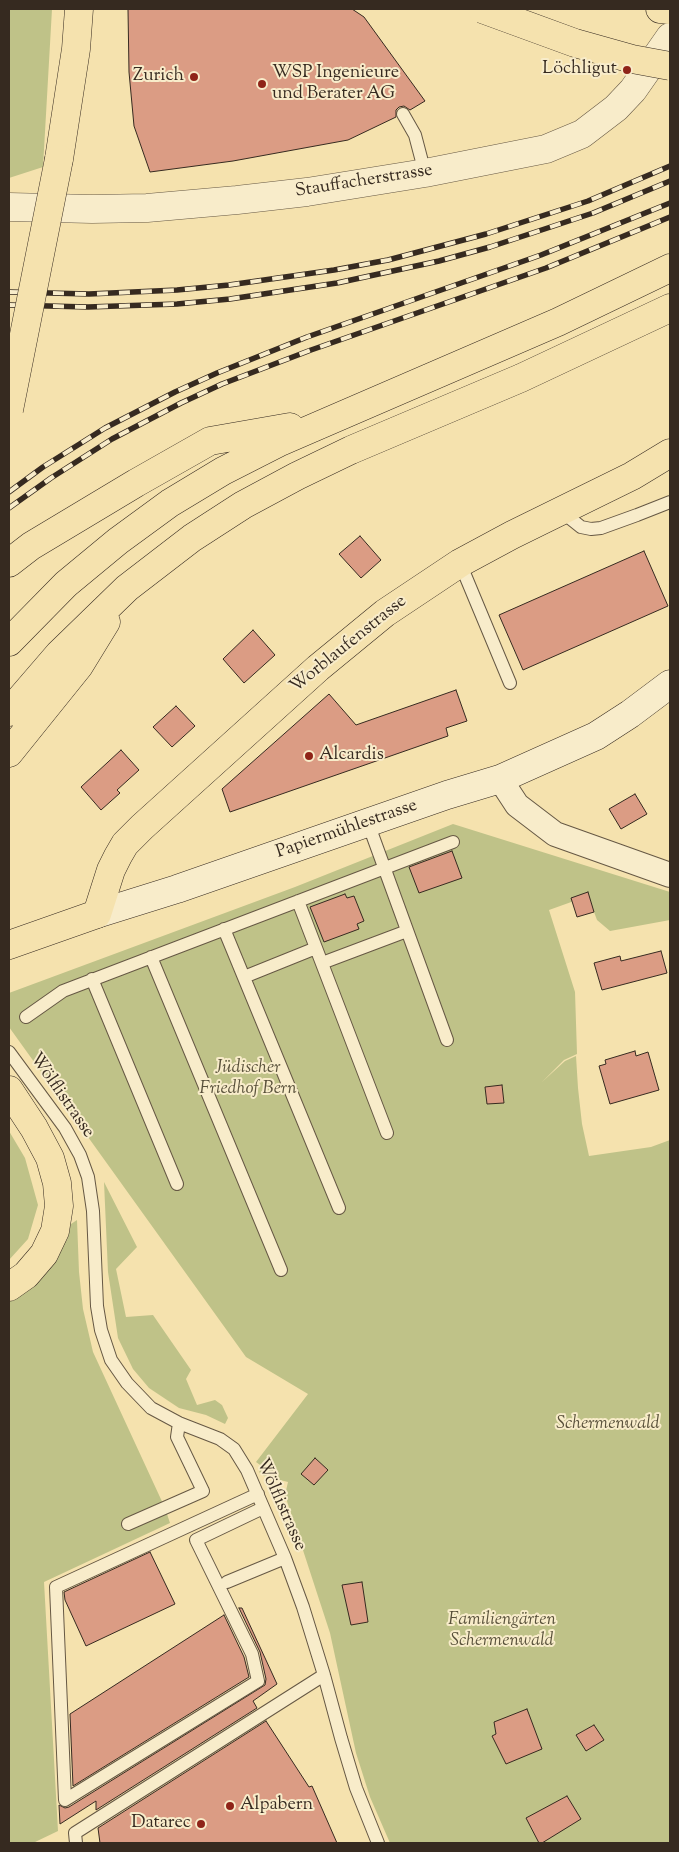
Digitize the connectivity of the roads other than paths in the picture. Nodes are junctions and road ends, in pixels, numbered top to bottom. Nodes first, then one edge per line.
1 (79, 9) edge
2 (482, 9) edge
3 (660, 9) edge
4 (670, 10) edge
5 (670, 21) edge
6 (670, 37) edge
7 (670, 66) edge
8 (402, 114) dead end
9 (425, 173) junction
10 (9, 206) edge
11 (670, 268) edge
12 (670, 308) edge
13 (9, 410) edge
14 (336, 418) junction
15 (670, 453) edge
16 (670, 502) edge
17 (561, 511) junction
18 (10, 562) edge
19 (460, 563) junction
20 (127, 588) junction
21 (9, 642) edge
22 (510, 683) dead end
23 (670, 684) edge
24 (9, 712) edge
25 (9, 753) edge
26 (500, 779) junction
27 (368, 823) junction
28 (453, 842) dead end
29 (384, 868) junction
30 (670, 875) edge
31 (298, 901) junction
32 (97, 914) junction
33 (224, 929) junction
34 (407, 931) junction
35 (9, 945) edge
36 (316, 948) junction
37 (151, 957) junction
38 (322, 963) junction
39 (244, 977) junction
40 (92, 980) junction
41 (26, 1017) dead end
42 (447, 1040) dead end
43 (9, 1052) edge
44 (9, 1090) edge
45 (388, 1133) dead end
46 (177, 1184) dead end
47 (339, 1208) dead end
48 (281, 1270) dead end
49 (9, 1287) edge
50 (179, 1423) junction
51 (258, 1494) junction
52 (263, 1508) junction
53 (128, 1524) dead end
54 (285, 1558) junction
55 (227, 1582) dead end
56 (324, 1675) junction
57 (76, 1843) edge
58 (378, 1843) edge

1 - 13 main road, bridge
2 - 7 main road, bridge
3 - 4 main road
3 - 5 street
6 - 9 street, Stauffacherstrasse
8 - 9 lane
9 - 10 street, Stauffacherstrasse
11 - 14 main road
12 - 20 main road
14 - 18 main road
14 - 21 main road
15 - 17 main road, Worblaufenstrasse
16 - 17 lane
17 - 19 main road, Worblaufenstrasse
19 - 22 lane
19 - 32 main road, Worblaufenstrasse
20 - 24 main road
20 - 25 main road
23 - 26 street, Papiermühlestrasse
26 - 27 street, Papiermühlestrasse
26 - 30 street
27 - 29 lane
27 - 32 street, Papiermühlestrasse
28 - 29 lane
29 - 31 lane
29 - 34 lane
31 - 33 lane
31 - 36 lane
32 - 35 main road, Papiermühlestrasse
33 - 37 lane
33 - 39 lane
34 - 38 lane
34 - 42 lane
36 - 38 lane
36 - 39 lane
37 - 40 lane
37 - 48 lane
38 - 45 lane
39 - 47 lane
40 - 41 lane
40 - 46 lane
43 - 50 lane, Wölflistrasse
44 - 49 main road
50 - 51 lane, Wölflistrasse
50 - 53 lane
51 - 52 lane, Wölflistrasse
51 - 52 lane
52 - 54 lane, Wölflistrasse
54 - 55 lane
54 - 56 lane, Wölflistrasse
56 - 57 lane
56 - 58 lane, Wölflistrasse

